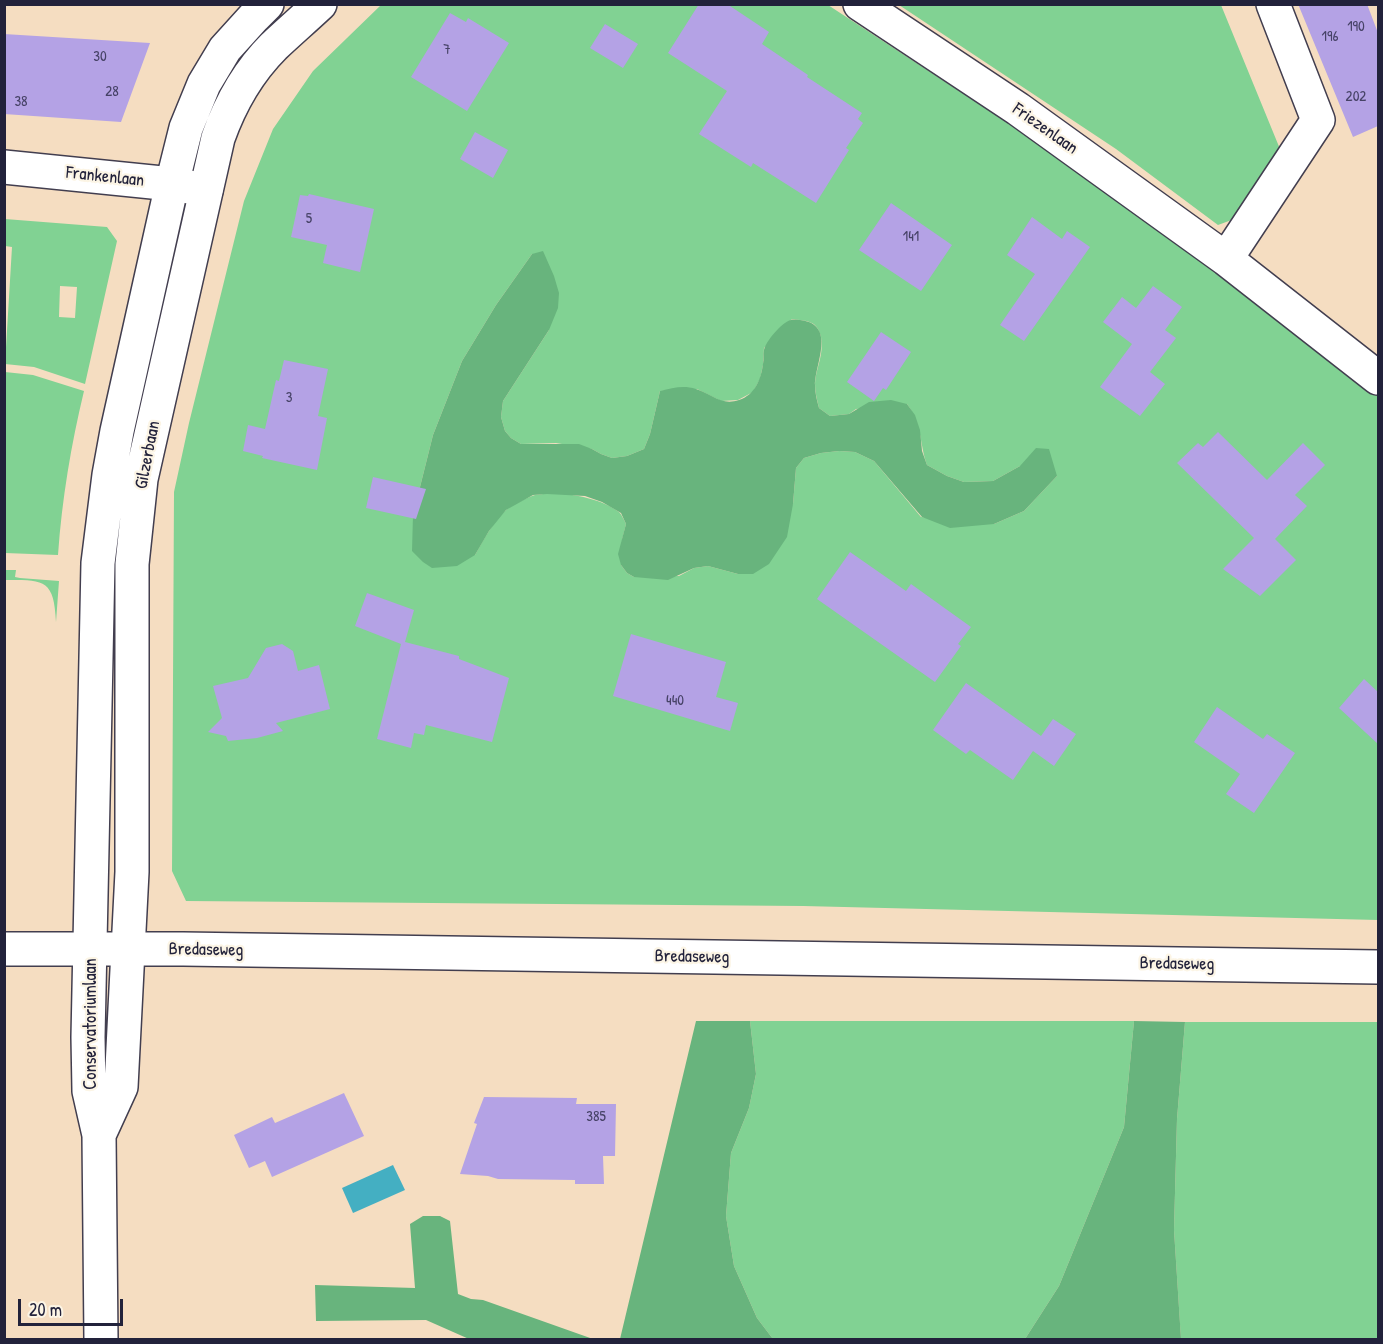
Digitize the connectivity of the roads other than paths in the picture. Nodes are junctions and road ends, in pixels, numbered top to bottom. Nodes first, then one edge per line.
1 (267, 4) edge
2 (320, 4) edge
3 (860, 4) edge
4 (1273, 4) edge
5 (4, 167) edge
6 (172, 184) junction
7 (206, 190) junction
8 (1226, 259) junction
9 (1378, 378) edge
10 (4, 949) edge
11 (90, 949) junction
12 (128, 949) junction
13 (1378, 967) edge
14 (99, 1135) junction
15 (101, 1340) edge

1 - 6 street, Gilzerbaan
2 - 7 street, Gilzerbaan
3 - 8 street, Friezenlaan
4 - 8 street
5 - 6 street, Frankenlaan
6 - 7 street, Frankenlaan
6 - 11 street, Gilzerbaan
7 - 12 street, Gilzerbaan
8 - 9 street, Friezenlaan
10 - 11 street, Bredaseweg
11 - 12 street, Bredaseweg
11 - 14 street, Conservatoriumlaan
12 - 13 street, Bredaseweg
12 - 14 street, Conservatoriumlaan
14 - 15 street, Conservatoriumlaan

